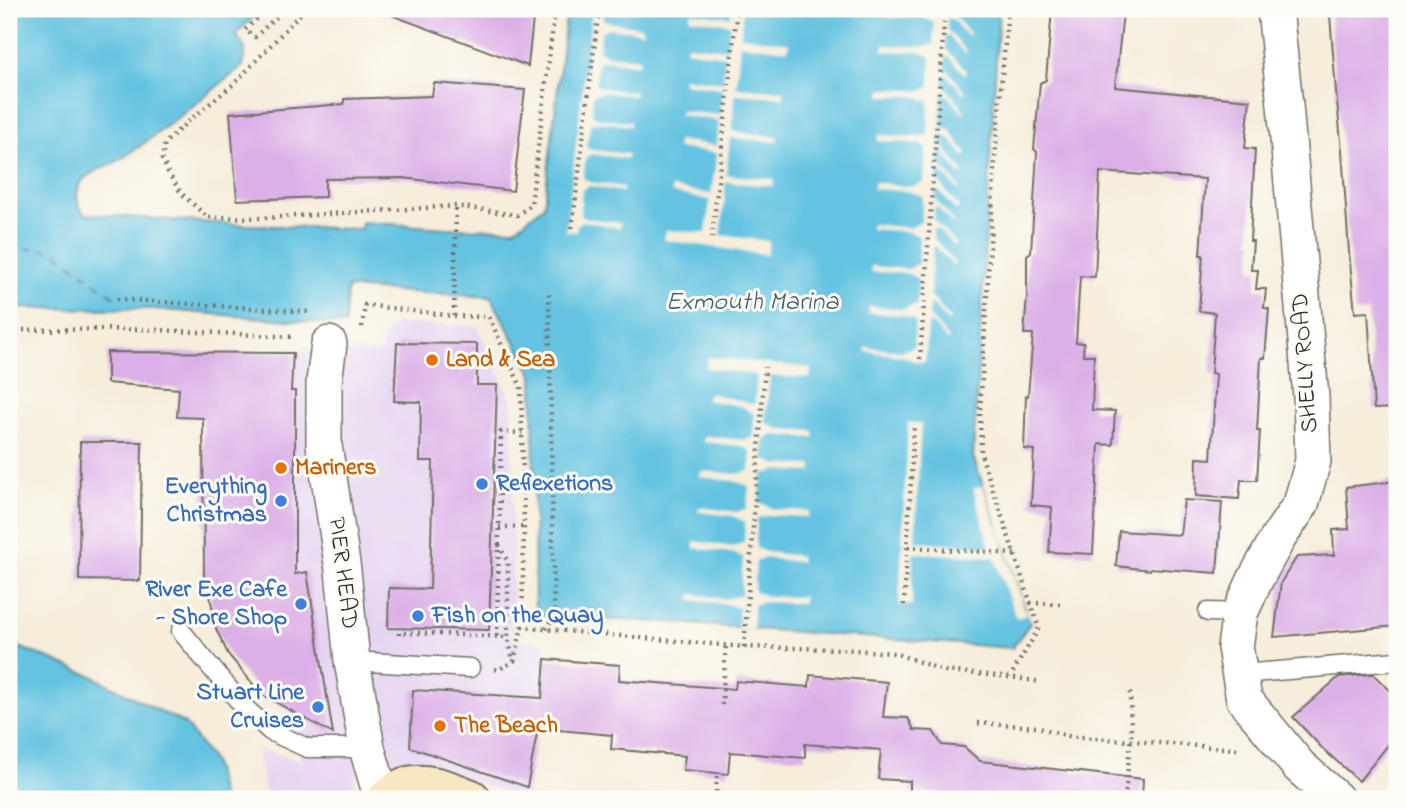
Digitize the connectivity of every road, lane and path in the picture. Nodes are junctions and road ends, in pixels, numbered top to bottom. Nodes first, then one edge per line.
1 (267, 9) edge
2 (285, 9) edge
3 (305, 9) edge
4 (555, 9) edge
5 (599, 9) edge
6 (737, 9) edge
7 (945, 9) edge
8 (1008, 9) edge
9 (1275, 9) edge
10 (456, 206) junction
11 (572, 228) dead end
12 (712, 238) dead end
13 (549, 294) dead end
14 (117, 299) dead end
15 (454, 316) junction
16 (363, 317) dead end
17 (326, 329) joint
18 (9, 330) edge
19 (293, 337) dead end
20 (920, 359) dead end
21 (765, 367) dead end
22 (914, 424) dead end
23 (522, 433) junction
24 (499, 527) junction
25 (524, 527) junction
26 (499, 544) junction
27 (908, 547) junction
28 (1015, 554) junction
29 (1030, 603) junction
30 (1062, 604) dead end
31 (904, 605) dead end
32 (522, 627) junction
33 (546, 629) junction
34 (181, 631) dead end
35 (409, 633) dead end
36 (497, 636) junction
37 (508, 637) junction
38 (726, 645) junction
39 (744, 647) junction
40 (352, 661) junction
41 (514, 661) junction
42 (1397, 661) edge
43 (470, 668) joint
44 (1010, 677) junction
45 (1041, 682) dead end
46 (1130, 691) dead end
47 (1239, 691) junction
48 (722, 705) dead end
49 (978, 723) dead end
50 (1130, 740) junction
51 (1279, 742) junction
52 (367, 748) junction
53 (717, 773) dead end
54 (384, 799) edge
55 (471, 799) edge
56 (716, 799) edge
57 (1125, 799) edge
58 (1336, 799) edge

1 - 2 path
3 - 10 path
4 - 10 path
5 - 11 path
6 - 12 path
7 - 20 path
8 - 28 path
9 - 47 street, SHELLY ROAD
10 - 15 path
13 - 33 path
14 - 17 path
15 - 16 path
15 - 23 path
17 - 40 street, PIER HEAD
18 - 19 path
21 - 39 path
22 - 27 path
23 - 24 path
23 - 25 path
24 - 25 path
24 - 26 path
25 - 32 path
26 - 36 path
26 - 37 path
27 - 28 path
27 - 31 path
28 - 29 path
29 - 30 path
29 - 44 path
32 - 33 path
32 - 41 path
33 - 38 path
34 - 52 lane
35 - 36 path
36 - 37 path
37 - 41 path
38 - 39 path
38 - 48 path
39 - 44 path
40 - 43 lane
40 - 52 street, PIER HEAD
41 - 43 path
42 - 47 lane
44 - 45 path
46 - 50 path
47 - 51 street
49 - 50 path
50 - 51 path
50 - 57 path
51 - 58 street
52 - 54 street, PIER HEAD
53 - 56 path
54 - 55 street

